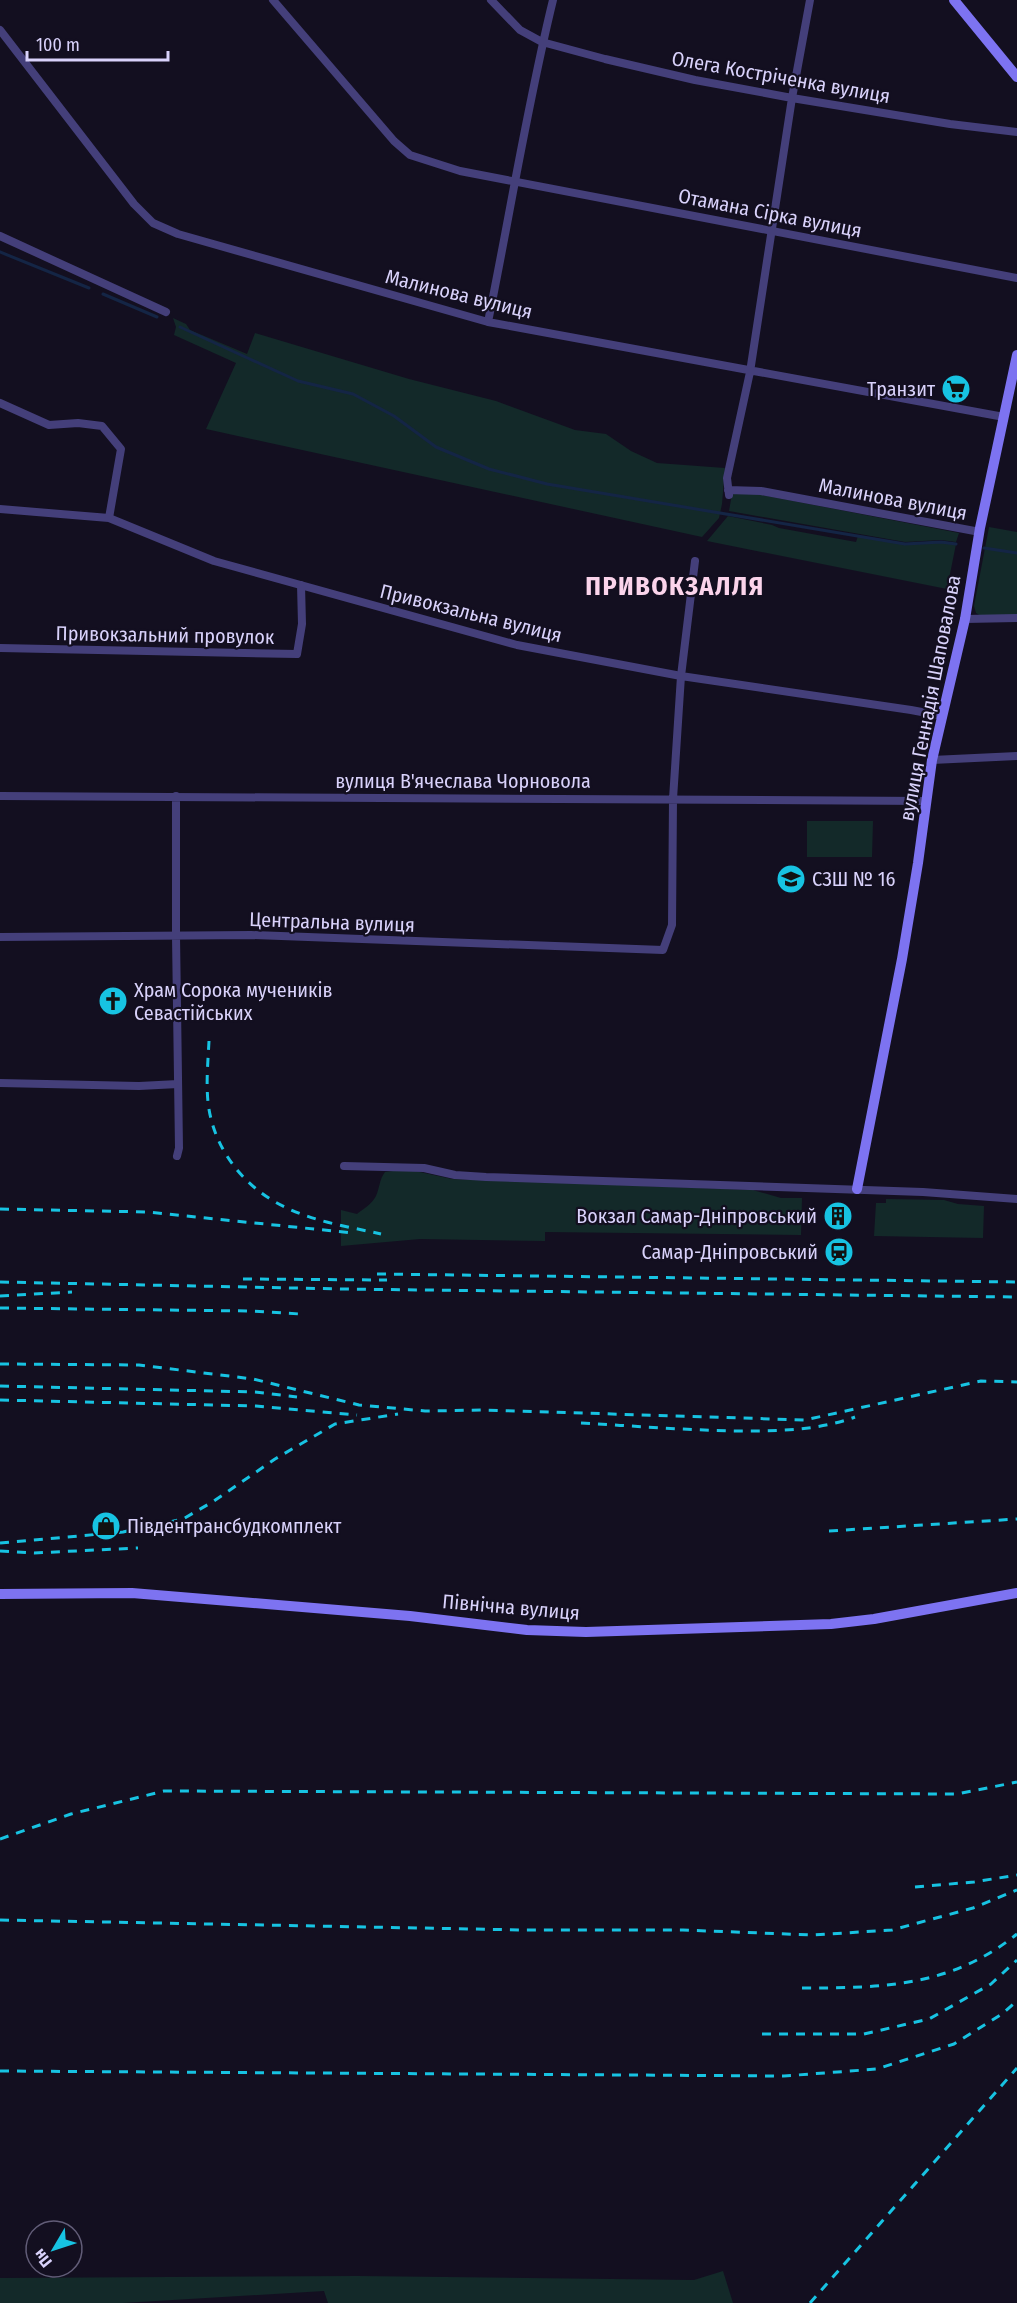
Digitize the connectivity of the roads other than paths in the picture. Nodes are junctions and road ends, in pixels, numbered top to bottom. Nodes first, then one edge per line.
1 (273, 0) edge
2 (491, 0) edge
3 (553, 0) edge
4 (810, 0) edge
5 (954, 0) edge
6 (0, 30) edge
7 (542, 42) junction
8 (1017, 77) edge
9 (792, 98) junction
10 (1017, 132) edge
11 (516, 182) junction
12 (772, 229) junction
13 (0, 236) edge
14 (1017, 278) edge
15 (166, 312) dead end
16 (488, 322) junction
17 (1017, 356) edge
18 (750, 372) junction
19 (0, 403) edge
20 (1004, 417) junction
21 (0, 509) edge
22 (110, 518) junction
23 (980, 530) junction
24 (694, 561) dead end
25 (301, 585) junction
26 (1017, 618) edge
27 (965, 619) junction
28 (0, 648) edge
29 (681, 676) junction
30 (943, 716) junction
31 (1017, 756) edge
32 (932, 760) junction
33 (0, 796) edge
34 (176, 796) junction
35 (673, 799) junction
36 (927, 801) junction
37 (176, 936) junction
38 (0, 937) edge
39 (0, 1083) edge
40 (178, 1084) junction
41 (177, 1156) dead end
42 (344, 1166) dead end
43 (857, 1189) junction
44 (1017, 1199) edge
45 (1017, 1593) edge
46 (0, 1594) edge

1 - 11 street, Отамана Сірка вулиця
2 - 7 street, Олега Костріченка вулиця
3 - 7 street
4 - 9 street
5 - 8 street
6 - 16 street, Малинова вулиця
7 - 9 street, Олега Костріченка вулиця
7 - 11 street
9 - 10 street, Олега Костріченка вулиця
9 - 12 street
11 - 12 street, Отамана Сірка вулиця
11 - 16 street
12 - 14 street, Отамана Сірка вулиця
12 - 18 street
13 - 15 street
16 - 18 street, Малинова вулиця
17 - 20 street, вулиця Геннадія Шаповалова
18 - 20 street, Малинова вулиця
18 - 23 street, Малинова вулиця
19 - 22 street
20 - 23 street, вулиця Геннадія Шаповалова
21 - 22 street, Привокзальна вулиця
22 - 25 street, Привокзальна вулиця
23 - 27 street, вулиця Геннадія Шаповалова
24 - 29 street
25 - 28 street, Привокзальний провулок
25 - 29 street, Привокзальна вулиця
26 - 27 street
27 - 30 street, вулиця Геннадія Шаповалова
29 - 30 street, Привокзальна вулиця
29 - 35 street
30 - 32 street, вулиця Геннадія Шаповалова
31 - 32 street
32 - 36 street, вулиця Геннадія Шаповалова
33 - 34 street, вулиця В'ячеслава Чорновола
34 - 35 street, вулиця В'ячеслава Чорновола
34 - 37 street
35 - 36 street, вулиця В'ячеслава Чорновола
35 - 37 street, Центральна вулиця
36 - 43 street, вулиця Геннадія Шаповалова
37 - 38 street, Центральна вулиця
37 - 40 street
39 - 40 street
40 - 41 street
42 - 43 street
43 - 44 street
45 - 46 street, Північна вулиця

